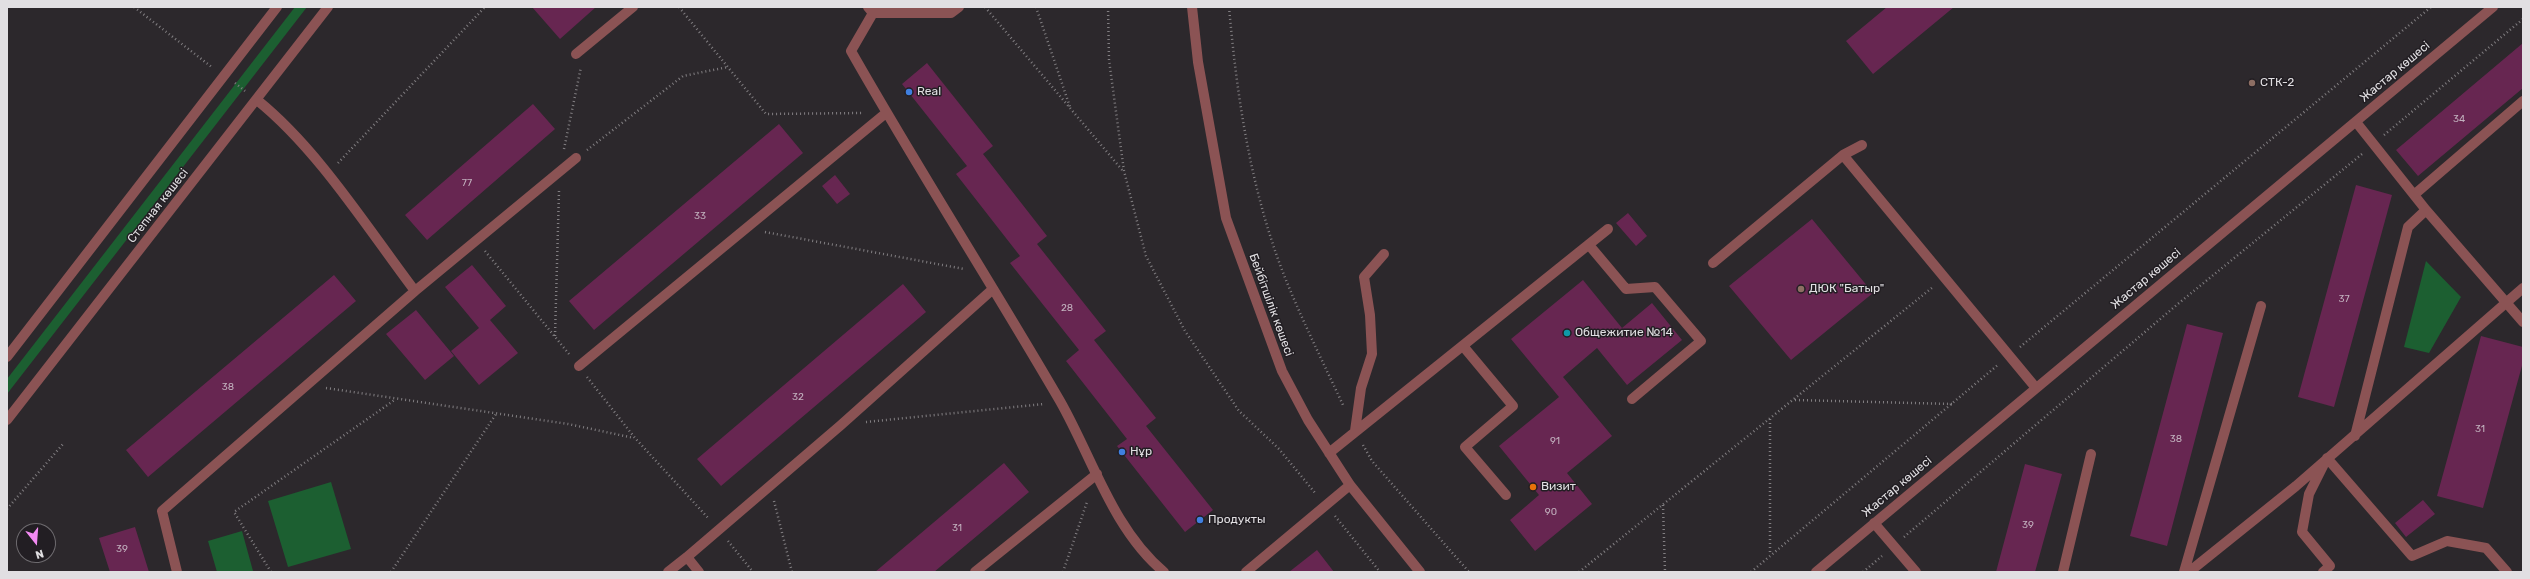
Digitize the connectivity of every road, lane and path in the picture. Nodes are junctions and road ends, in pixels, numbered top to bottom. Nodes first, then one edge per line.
1 (134, 7) edge
2 (277, 7) edge
3 (328, 7) edge
4 (484, 7) edge
5 (633, 7) edge
6 (679, 7) edge
7 (959, 7) edge
8 (985, 7) edge
9 (1036, 7) edge
10 (1108, 7) edge
11 (1192, 7) edge
12 (1229, 7) edge
13 (2431, 7) edge
14 (2493, 7) edge
15 (871, 10) edge
16 (2523, 19) edge
17 (586, 46) junction
18 (576, 54) dead end
19 (728, 67) junction
20 (225, 76) junction
21 (257, 100) junction
22 (2523, 100) edge
23 (1070, 110) junction
24 (886, 113) junction
25 (2356, 122) junction
26 (2374, 144) junction
27 (1862, 146) dead end
28 (1843, 155) junction
29 (576, 158) joint
30 (560, 171) junction
31 (1124, 171) junction
32 (327, 175) junction
33 (2415, 194) junction
34 (2426, 210) junction
35 (746, 228) junction
36 (1608, 229) dead end
37 (476, 240) junction
38 (1589, 245) junction
39 (1384, 254) dead end
40 (1713, 263) dead end
41 (983, 272) junction
42 (1945, 278) junction
43 (2523, 288) edge
44 (993, 289) junction
45 (415, 292) junction
46 (2506, 302) junction
47 (2260, 306) dead end
48 (2523, 322) edge
49 (555, 336) junction
50 (1463, 346) junction
51 (2009, 356) junction
52 (7, 357) edge
53 (579, 366) junction
54 (306, 385) junction
55 (2036, 388) junction
56 (396, 399) junction
57 (1632, 399) dead end
58 (1794, 400) junction
59 (1061, 403) junction
60 (1952, 404) junction
61 (496, 414) junction
62 (1770, 418) junction
63 (7, 420) edge
64 (841, 425) junction
65 (1355, 431) junction
66 (2355, 436) junction
67 (635, 438) junction
68 (63, 444) dead end
69 (1329, 453) junction
70 (2091, 454) dead end
71 (2327, 458) junction
72 (1096, 474) junction
73 (770, 485) junction
74 (1350, 485) junction
75 (1506, 496) dead end
76 (1663, 504) junction
77 (1325, 505) junction
78 (7, 509) edge
79 (1874, 523) junction
80 (718, 530) junction
81 (1893, 546) junction
82 (1770, 556) junction
83 (687, 557) junction
84 (177, 572) edge
85 (271, 572) edge
86 (391, 572) edge
87 (668, 572) edge
88 (699, 572) edge
89 (752, 572) edge
90 (792, 572) edge
91 (975, 572) edge
92 (1063, 572) edge
93 (1164, 572) edge
94 (1246, 572) edge
95 (1380, 572) edge
96 (1420, 572) edge
97 (1469, 572) edge
98 (1579, 572) edge
99 (1665, 572) edge
100 (1751, 572) edge
101 (1816, 572) edge
102 (1863, 572) edge
103 (1916, 572) edge
104 (2063, 572) edge
105 (2184, 572) edge
106 (2189, 572) edge
107 (2323, 572) edge
108 (2507, 572) edge

1 - 20 path
2 - 20 street
3 - 21 street, Степная көшесі
4 - 32 path
5 - 17 street
6 - 19 path
7 - 15 street
8 - 23 path
9 - 23 path
10 - 31 path
11 - 69 street, Бейбітшілік көшесі
12 - 65 path
13 - 51 path
14 - 25 street, Жастар көшесі
15 - 24 street
16 - 26 path
17 - 18 street
17 - 30 path
19 - 24 path
19 - 29 path
20 - 21 path
20 - 52 street
21 - 32 street
21 - 63 street, Степная көшесі
22 - 33 street
23 - 31 path
24 - 35 street
24 - 41 street
25 - 26 street
25 - 55 street, Жастар көшесі
26 - 33 street
26 - 81 path
27 - 28 street
28 - 40 street
28 - 42 street
29 - 30 street
30 - 37 street
30 - 49 path
31 - 77 path
32 - 45 street
33 - 34 street
34 - 46 street
34 - 66 street
35 - 41 path
35 - 53 street
36 - 38 street
37 - 45 street
37 - 49 path
38 - 50 street
38 - 57 street
39 - 65 street
41 - 44 street
42 - 51 street
42 - 58 path
43 - 46 street
44 - 59 street
44 - 64 street
45 - 54 street
46 - 48 street
46 - 66 street
47 - 105 street
49 - 53 path
50 - 65 street
50 - 75 street
51 - 55 street
51 - 60 path
53 - 67 path
54 - 56 path
54 - 84 street
55 - 79 street, Жастар көшесі
56 - 61 path
56 - 85 path
58 - 60 path
58 - 62 path
59 - 64 path
59 - 72 street
60 - 82 path
61 - 67 path
61 - 86 path
62 - 76 path
62 - 82 path
64 - 73 street
65 - 69 street
65 - 97 path
66 - 71 street
67 - 80 path
68 - 78 path
69 - 74 street, Бейбітшілік көшесі
70 - 104 street
71 - 106 street
71 - 107 street
71 - 108 street
72 - 91 street
72 - 92 path
72 - 93 street
73 - 80 street
73 - 90 path
74 - 77 street
74 - 96 street, Бейбітшілік көшесі
76 - 98 path
76 - 99 path
77 - 94 street
77 - 95 path
79 - 81 street
79 - 101 street, Жастар көшесі
80 - 83 street
80 - 89 path
81 - 102 path
81 - 103 street
82 - 100 path
83 - 87 street
83 - 88 street

